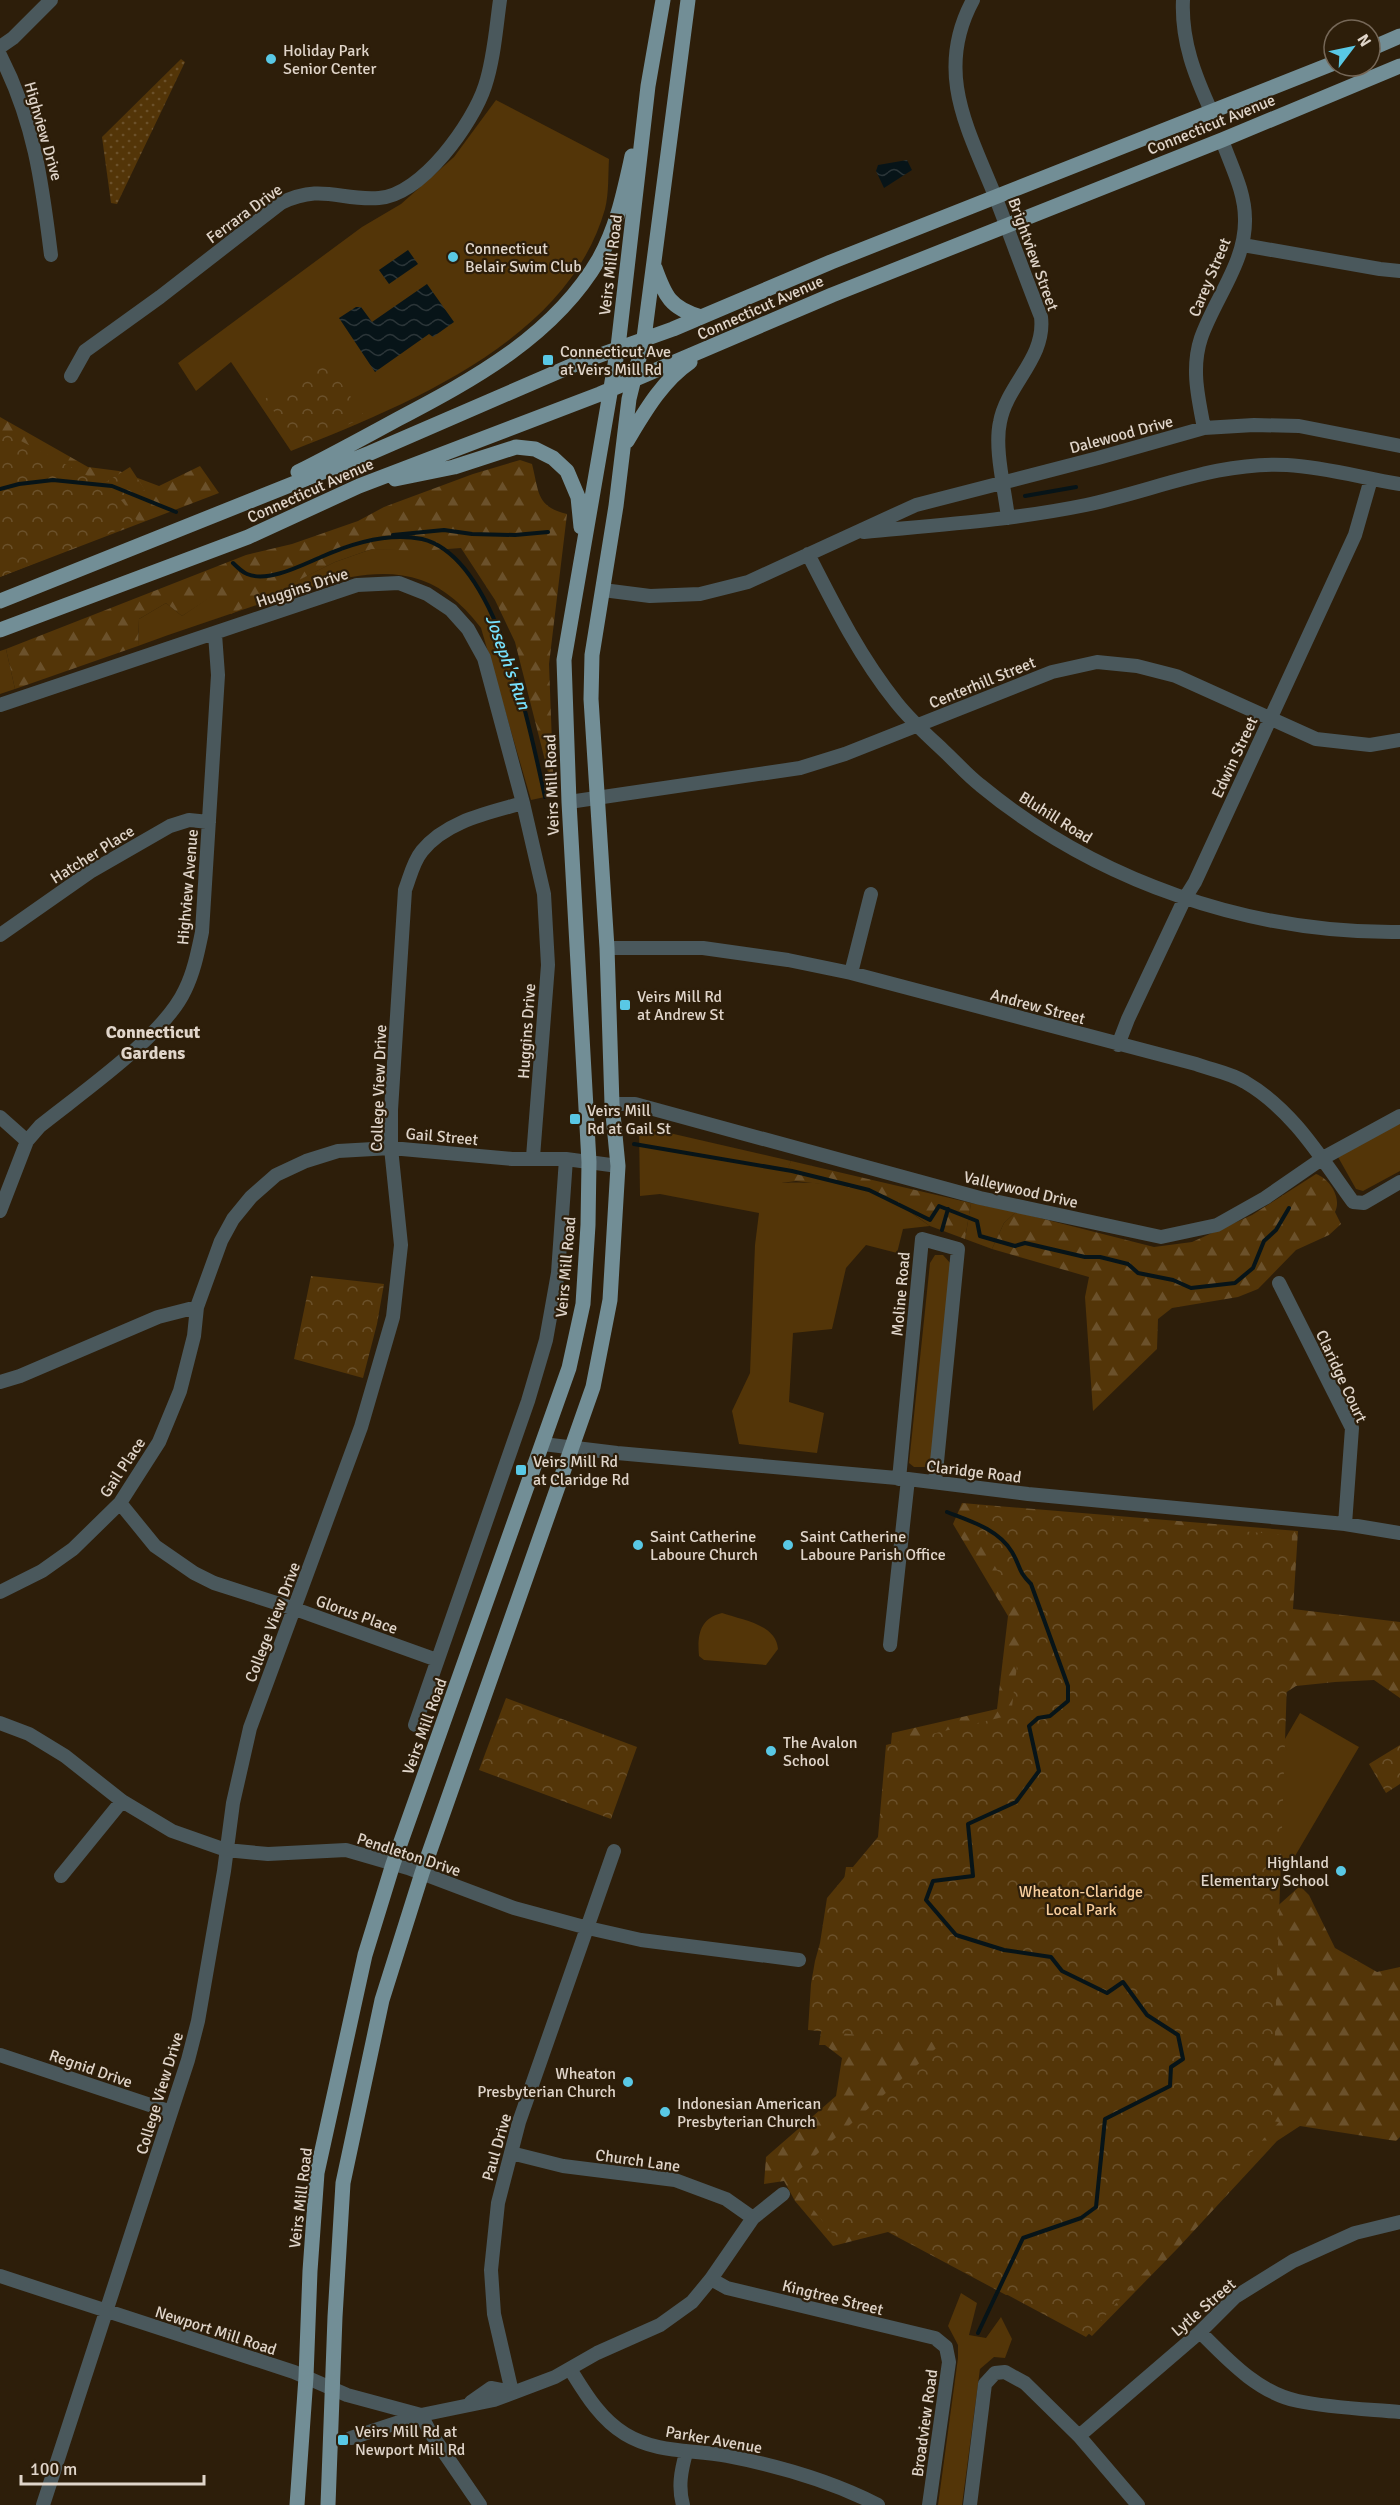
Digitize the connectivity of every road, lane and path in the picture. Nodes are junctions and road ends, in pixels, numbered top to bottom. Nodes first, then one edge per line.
1 (51, 0) edge
2 (500, 0) edge
3 (663, 0) edge
4 (688, 0) edge
5 (973, 0) edge
6 (1183, 0) edge
7 (1400, 36) edge
8 (1382, 44) edge
9 (0, 47) edge
10 (0, 55) edge
11 (1400, 66) edge
12 (1322, 68) edge
13 (648, 86) junction
14 (1212, 113) junction
15 (1222, 140) junction
16 (996, 198) junction
17 (1006, 225) junction
18 (1243, 245) junction
19 (51, 255) dead end
20 (653, 264) junction
21 (1400, 270) edge
22 (700, 317) junction
23 (644, 338) junction
24 (618, 347) junction
25 (714, 347) junction
26 (71, 376) dead end
27 (634, 379) junction
28 (610, 390) junction
29 (1204, 428) junction
30 (624, 446) junction
31 (1400, 446) edge
32 (1371, 479) junction
33 (1004, 481) junction
34 (1400, 484) edge
35 (359, 486) junction
36 (208, 518) junction
37 (1008, 518) junction
38 (859, 533) junction
39 (584, 548) junction
40 (807, 554) junction
41 (603, 590) junction
42 (0, 601) edge
43 (0, 630) edge
44 (215, 634) junction
45 (0, 705) edge
46 (1270, 718) junction
47 (918, 725) junction
48 (1400, 740) edge
49 (599, 797) junction
50 (569, 802) junction
51 (523, 803) junction
52 (209, 822) junction
53 (871, 894) dead end
54 (1185, 898) junction
55 (1400, 932) edge
56 (0, 935) edge
57 (607, 948) junction
58 (851, 973) junction
59 (1119, 1045) junction
60 (612, 1104) junction
61 (1400, 1116) edge
62 (0, 1117) edge
63 (27, 1142) junction
64 (391, 1148) junction
65 (533, 1157) junction
66 (1323, 1158) junction
67 (566, 1159) junction
68 (589, 1162) junction
69 (618, 1166) junction
70 (1400, 1182) edge
71 (0, 1211) edge
72 (1279, 1283) dead end
73 (197, 1307) junction
74 (0, 1382) edge
75 (543, 1444) junction
76 (570, 1447) junction
77 (904, 1479) junction
78 (935, 1482) junction
79 (120, 1503) junction
80 (1345, 1524) junction
81 (1400, 1533) edge
82 (0, 1592) edge
83 (295, 1609) junction
84 (890, 1645) dead end
85 (437, 1660) junction
86 (0, 1723) edge
87 (415, 1725) dead end
88 (122, 1801) junction
89 (226, 1850) junction
90 (614, 1851) dead end
91 (393, 1864) junction
92 (422, 1873) junction
93 (61, 1876) dead end
94 (588, 1928) junction
95 (799, 1960) dead end
96 (0, 2055) edge
97 (171, 2112) junction
98 (511, 2153) junction
99 (783, 2194) dead end
100 (753, 2218) junction
101 (1400, 2222) edge
102 (0, 2276) edge
103 (711, 2279) junction
104 (105, 2311) junction
105 (1200, 2332) junction
106 (946, 2347) joint
107 (570, 2369) junction
108 (306, 2377) junction
109 (332, 2389) junction
110 (512, 2392) junction
111 (1400, 2412) edge
112 (421, 2415) junction
113 (1079, 2436) junction
114 (351, 2438) dead end
115 (686, 2452) junction
116 (43, 2505) edge
117 (297, 2505) edge
118 (328, 2505) edge
119 (480, 2505) edge
120 (683, 2505) edge
121 (878, 2505) edge
122 (929, 2505) edge
123 (970, 2505) edge
124 (1138, 2505) edge

1 - 9 street
2 - 26 street, Ferrara Drive
3 - 13 main road, Veirs Mill Road
4 - 20 main road
5 - 16 street, Brightview Street
6 - 14 street
7 - 8 main road
10 - 19 street, Highview Drive
11 - 15 main road, Connecticut Avenue
12 - 14 main road, Connecticut Avenue
13 - 24 main road, Veirs Mill Road
13 - 36 main road
14 - 16 main road, Connecticut Avenue
15 - 17 main road, Connecticut Avenue
15 - 18 street, Carey Street
16 - 17 street, Brightview Street
16 - 22 main road, Connecticut Avenue
17 - 25 main road, Connecticut Avenue
17 - 33 street, Brightview Street
18 - 21 street
18 - 29 street, Carey Street
20 - 22 main road
20 - 23 main road
22 - 23 main road, Connecticut Avenue
23 - 24 main road, Connecticut Avenue
23 - 27 main road
24 - 28 main road, Veirs Mill Road
24 - 36 main road, Connecticut Avenue
25 - 27 main road, Connecticut Avenue
25 - 30 main road
27 - 28 main road, Connecticut Avenue
27 - 30 main road
28 - 35 main road, Connecticut Avenue
28 - 39 main road, Veirs Mill Road
29 - 31 street, Dalewood Drive
29 - 33 street, Dalewood Drive
30 - 41 main road
32 - 34 street, Dalewood Drive
32 - 37 street, Dalewood Drive
32 - 46 street, Edwin Street
33 - 37 street, Brightview Street
33 - 38 street, Dalewood Drive
35 - 39 main road
35 - 43 main road, Connecticut Avenue
36 - 42 main road, Connecticut Avenue
37 - 38 street, Dalewood Drive
38 - 40 street, Dalewood Drive
39 - 50 main road, Veirs Mill Road
40 - 41 street, Dalewood Drive
40 - 47 street, Bluhill Road
41 - 49 main road
44 - 45 street, Huggins Drive
44 - 51 street, Huggins Drive
44 - 52 street, Highview Avenue
46 - 47 street, Centerhill Street
46 - 48 street, Centerhill Street
46 - 54 street, Edwin Street
47 - 49 street, Centerhill Street
47 - 54 street, Bluhill Road
49 - 50 street, Centerhill Street
49 - 57 main road
50 - 68 main road, Veirs Mill Road
51 - 64 street, College View Drive
51 - 65 street, Huggins Drive
52 - 56 street, Hatcher Place
52 - 63 street, Highview Avenue
53 - 58 street
54 - 55 street, Bluhill Road
54 - 59 street, Edwin Street
57 - 58 street, Andrew Street
57 - 60 main road
58 - 59 street, Andrew Street
59 - 66 street, Andrew Street
60 - 66 street, Valleywood Drive
60 - 69 main road
61 - 66 street, Valleywood Drive
62 - 63 street
63 - 71 street, Highview Avenue
64 - 65 street, Gail Street
64 - 73 street, Gail Street
64 - 83 street, College View Drive
65 - 67 street, Gail Street
66 - 70 street, Andrew Street
67 - 68 street, Gail Street
67 - 85 street, Veirs Mill Road
68 - 69 street, Gail Street
68 - 75 main road, Veirs Mill Road
69 - 76 main road
72 - 80 street, Claridge Court
73 - 74 street
73 - 79 street, Gail Place
75 - 76 street, Claridge Road
75 - 91 main road, Veirs Mill Road
76 - 77 street, Claridge Road
76 - 92 main road
77 - 78 street, Claridge Road
77 - 78 street, Moline Road
77 - 84 street
78 - 80 street, Claridge Road
79 - 82 street, Gail Place
79 - 83 street, Glorus Place
80 - 81 street, Claridge Road
83 - 85 street, Glorus Place
83 - 89 street, College View Drive
85 - 87 street, Veirs Mill Road
86 - 88 street, Pendleton Drive
88 - 89 street, Pendleton Drive
88 - 93 street
89 - 91 street, Pendleton Drive
89 - 97 street, College View Drive
90 - 94 street, Paul Drive
91 - 92 street, Pendleton Drive
91 - 108 main road, Veirs Mill Road
92 - 94 street, Pendleton Drive
92 - 109 main road
94 - 95 street, Pendleton Drive
94 - 98 street, Paul Drive
96 - 97 street, Regnid Drive
97 - 104 street, College View Drive
98 - 100 street, Church Lane
98 - 110 street, Paul Drive
99 - 100 street, Newport Mill Road
100 - 103 street, Newport Mill Road
101 - 105 street, Lytle Street
102 - 104 street, Newport Mill Road
103 - 106 street, Kingtree Street
103 - 107 street, Newport Mill Road
104 - 108 street, Newport Mill Road
104 - 116 street, College View Drive
105 - 111 street
105 - 113 street, Lytle Street
106 - 122 street, Broadview Road
107 - 110 street, Newport Mill Road
107 - 115 street, Parker Avenue
108 - 109 street, Newport Mill Road
108 - 117 main road, Veirs Mill Road
109 - 112 street, Newport Mill Road
109 - 118 main road
110 - 112 street, Newport Mill Road
112 - 114 street, Newport Mill Road
112 - 119 street
113 - 123 street
113 - 124 street
115 - 120 street
115 - 121 street, Parker Avenue

